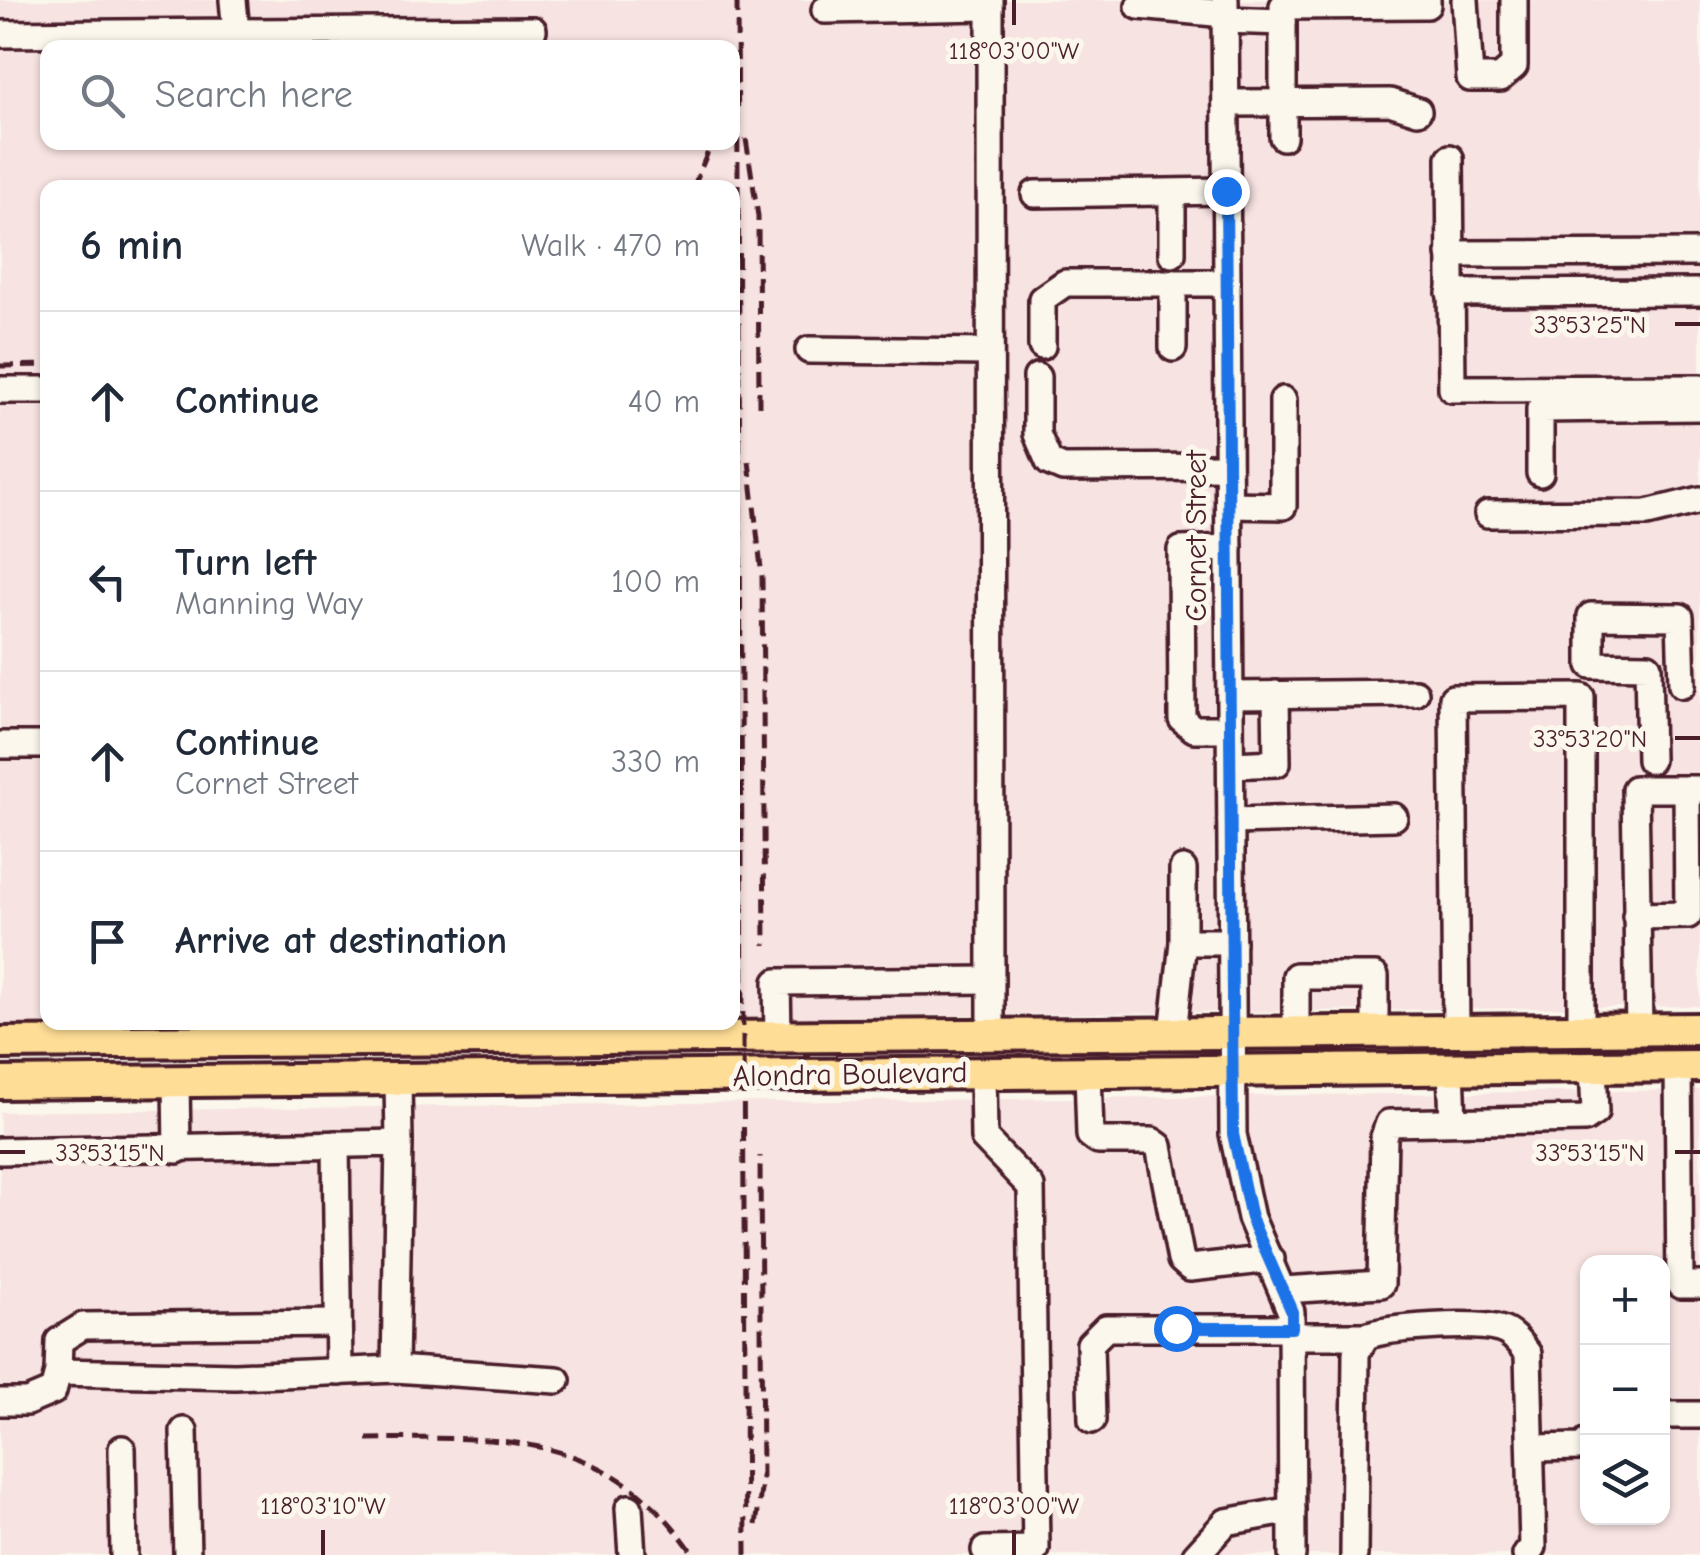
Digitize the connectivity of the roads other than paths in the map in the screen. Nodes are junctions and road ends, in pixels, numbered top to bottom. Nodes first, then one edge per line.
1 (234, 0) edge
2 (1427, 0) edge
3 (1514, 0) edge
4 (990, 4) edge
5 (1465, 4) edge
6 (1139, 6) dead end
7 (825, 10) dead end
8 (1225, 11) edge
9 (1283, 22) junction
10 (532, 30) dead end
11 (236, 32) junction
12 (0, 34) edge
13 (1226, 103) junction
14 (1283, 103) junction
15 (1418, 111) dead end
16 (1283, 137) dead end
17 (1450, 158) dead end
18 (1226, 191) junction
19 (1035, 194) dead end
20 (1172, 194) junction
21 (1172, 254) dead end
22 (1450, 254) junction
23 (1700, 254) edge
24 (1173, 283) junction
25 (1227, 284) junction
26 (1700, 292) edge
27 (1450, 293) junction
28 (1042, 346) dead end
29 (1173, 348) dead end
30 (809, 350) dead end
31 (989, 352) junction
32 (1037, 376) dead end
33 (1700, 388) edge
34 (0, 390) edge
35 (40, 390) edge
36 (1284, 400) dead end
37 (1700, 408) edge
38 (1228, 467) junction
39 (1540, 472) dead end
40 (1700, 500) edge
41 (1229, 505) junction
42 (1488, 514) dead end
43 (1229, 548) junction
44 (1691, 685) edge
45 (1649, 686) junction
46 (1415, 693) dead end
47 (1276, 694) junction
48 (1230, 695) junction
49 (1230, 729) junction
50 (0, 745) edge
51 (40, 745) edge
52 (1650, 760) dead end
53 (1231, 765) junction
54 (1693, 788) edge
55 (1394, 816) dead end
56 (1231, 821) junction
57 (1183, 869) dead end
58 (1636, 916) junction
59 (1183, 942) junction
60 (1232, 942) junction
61 (991, 980) junction
62 (1700, 1029) edge
63 (525, 1030) edge
64 (561, 1030) edge
65 (694, 1030) edge
66 (1580, 1030) junction
67 (1639, 1030) junction
68 (1456, 1031) junction
69 (1296, 1032) junction
70 (1376, 1032) junction
71 (1233, 1033) junction
72 (1174, 1034) junction
73 (991, 1035) junction
74 (778, 1036) junction
75 (0, 1042) edge
76 (1689, 1066) edge
77 (1594, 1067) junction
78 (1451, 1069) junction
79 (1233, 1071) junction
80 (1088, 1072) junction
81 (983, 1073) junction
82 (690, 1076) junction
83 (523, 1078) junction
84 (560, 1078) junction
85 (398, 1079) junction
86 (176, 1082) junction
87 (0, 1083) edge
88 (1453, 1120) junction
89 (399, 1143) junction
90 (336, 1144) junction
91 (176, 1150) junction
92 (0, 1151) edge
93 (1690, 1226) edge
94 (1271, 1259) junction
95 (1700, 1285) edge
96 (1283, 1290) junction
97 (338, 1323) junction
98 (1292, 1332) junction
99 (1366, 1336) junction
100 (395, 1369) junction
101 (58, 1372) junction
102 (339, 1372) junction
103 (558, 1380) dead end
104 (0, 1402) edge
105 (1700, 1415) edge
106 (1670, 1416) edge
107 (1092, 1420) dead end
108 (184, 1431) dead end
109 (1580, 1447) edge
110 (1533, 1448) junction
111 (122, 1449) dead end
112 (629, 1508) dead end
113 (1292, 1510) junction
114 (985, 1550) dead end
115 (124, 1555) edge
116 (187, 1555) edge
117 (632, 1555) edge
118 (1196, 1555) edge
119 (1292, 1555) edge
120 (1354, 1555) edge
121 (1526, 1555) edge

1 - 11 street
2 - 9 street
3 - 5 street
4 - 7 street
4 - 31 street
6 - 8 street
8 - 9 street
8 - 13 street, Cornet Street
9 - 14 street
10 - 11 street
11 - 12 street
13 - 14 street
13 - 18 street, Cornet Street
14 - 15 street
14 - 16 street
17 - 22 street
18 - 20 street
18 - 25 street, Cornet Street
19 - 20 street
20 - 21 street
22 - 23 street
22 - 27 street
24 - 25 street
24 - 28 street
24 - 29 street
25 - 38 street, Cornet Street
26 - 27 street
27 - 33 street
30 - 31 street
31 - 61 street
32 - 38 street
34 - 35 street
36 - 41 street
37 - 39 street
38 - 41 street, Cornet Street
40 - 42 street
41 - 43 street, Cornet Street
43 - 48 street, Cornet Street
43 - 49 street
44 - 45 street
44 - 45 street
45 - 52 street
46 - 47 street
47 - 48 street
47 - 53 street
48 - 49 street, Cornet Street
49 - 53 street, Cornet Street
50 - 51 street
53 - 56 street, Cornet Street
54 - 58 street
54 - 58 street
55 - 56 street
56 - 60 street, Cornet Street
57 - 59 street
58 - 67 street
59 - 60 street
59 - 72 street
60 - 71 street, Cornet Street
61 - 73 street
61 - 74 street
62 - 67 main road, Alondra Boulevard
63 - 64 main road, Alondra Boulevard
63 - 75 main road, Alondra Boulevard
63 - 83 main road
64 - 65 main road, Alondra Boulevard
64 - 84 street
65 - 74 main road, Alondra Boulevard
65 - 82 street
66 - 67 main road, Alondra Boulevard
66 - 68 main road, Alondra Boulevard
66 - 68 street
68 - 70 main road, Alondra Boulevard
69 - 70 main road, Alondra Boulevard
69 - 70 street
69 - 71 main road, Alondra Boulevard
71 - 72 main road, Alondra Boulevard
71 - 79 street, Cornet Street
72 - 73 main road, Alondra Boulevard
73 - 74 main road, Alondra Boulevard
76 - 77 main road, Alondra Boulevard
76 - 93 street
77 - 78 main road, Alondra Boulevard
77 - 88 street
78 - 79 main road, Alondra Boulevard
78 - 88 street
79 - 80 main road, Alondra Boulevard
79 - 94 street, Cornet Street
80 - 81 main road, Alondra Boulevard
80 - 94 street
81 - 82 main road, Alondra Boulevard
81 - 114 street
82 - 84 main road, Alondra Boulevard
83 - 84 main road, Alondra Boulevard
83 - 85 main road, Alondra Boulevard
85 - 86 main road, Alondra Boulevard
85 - 89 street
86 - 87 main road, Alondra Boulevard
86 - 91 street
88 - 96 street
89 - 90 street
89 - 100 street
90 - 91 street
90 - 97 street
91 - 92 street
93 - 95 street
94 - 96 street, Cornet Street
96 - 98 street, Cornet Street
97 - 101 street
97 - 102 street
98 - 99 street
98 - 107 street
98 - 113 street, Cornet Street
99 - 110 street
99 - 120 street
100 - 102 street
100 - 103 street
101 - 102 street
101 - 104 street
105 - 106 street
108 - 116 street
109 - 110 street
110 - 121 street
111 - 115 street
112 - 117 street
113 - 118 street
113 - 119 street, Cornet Street

